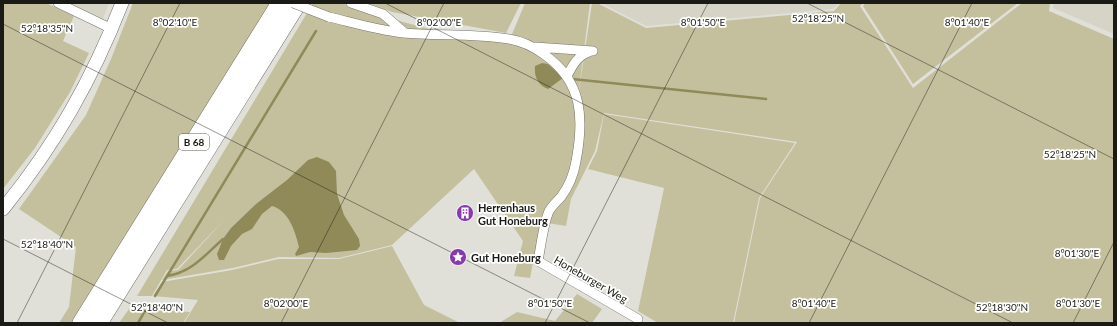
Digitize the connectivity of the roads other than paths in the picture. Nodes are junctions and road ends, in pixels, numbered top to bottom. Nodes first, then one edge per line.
1 (58, 3) edge
2 (122, 3) edge
3 (280, 3) edge
4 (293, 3) edge
5 (298, 3) edge
6 (351, 3) edge
7 (112, 29) junction
8 (405, 33) junction
9 (533, 47) junction
10 (568, 78) junction
11 (3, 209) edge
12 (114, 285) junction
13 (102, 304) junction
14 (638, 319) dead end
15 (81, 323) edge
16 (99, 323) edge

1 - 7 street
2 - 7 street
3 - 12 highway, B 68
4 - 8 street, Honeburger Weg, bridge
5 - 12 highway, B 68
6 - 8 street
7 - 11 street
8 - 9 street, Honeburger Weg
9 - 10 street, Honeburger Weg
9 - 10 street, Honeburger Weg
10 - 14 street, Honeburger Weg
12 - 13 highway, B 68
13 - 15 highway, B 68
13 - 16 highway, B 68

